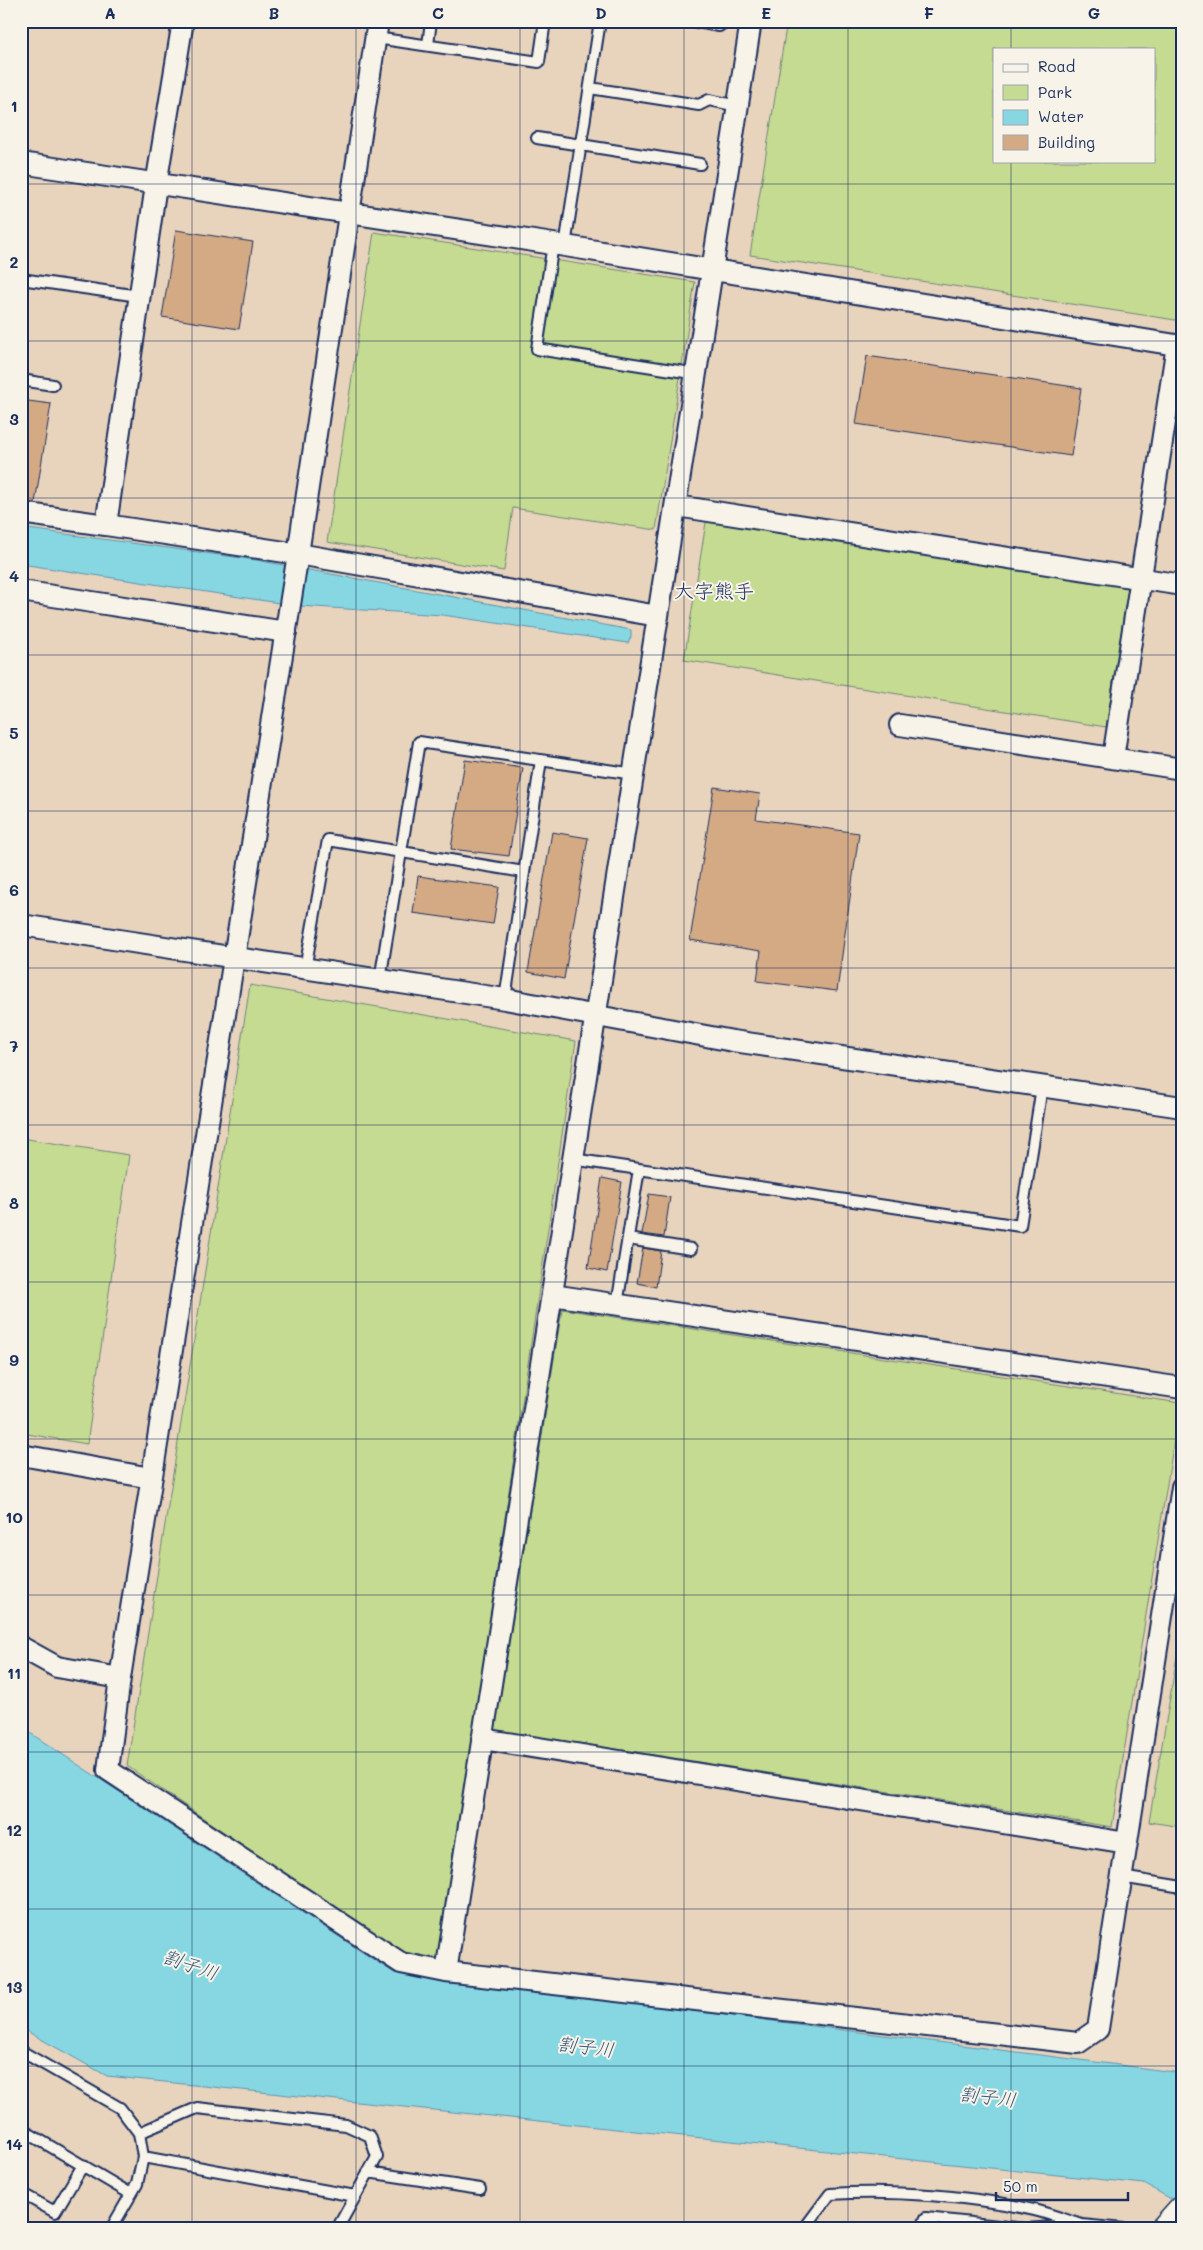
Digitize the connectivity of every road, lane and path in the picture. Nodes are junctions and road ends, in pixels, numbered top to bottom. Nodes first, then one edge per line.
1 (183, 21) edge
2 (431, 21) edge
3 (545, 21) edge
4 (600, 21) edge
5 (691, 21) edge
6 (726, 21) edge
7 (730, 21) edge
8 (751, 23) edge
9 (377, 29) edge
10 (428, 45) junction
11 (590, 88) junction
12 (738, 106) junction
13 (537, 138) dead end
14 (580, 145) junction
15 (21, 163) edge
16 (700, 164) dead end
17 (156, 185) junction
18 (349, 212) junction
19 (559, 245) junction
20 (714, 271) junction
21 (21, 279) edge
22 (139, 296) junction
23 (1180, 345) edge
24 (698, 374) junction
25 (21, 380) edge
26 (53, 385) dead end
27 (677, 506) junction
28 (21, 513) edge
29 (106, 526) junction
30 (297, 556) junction
31 (1141, 578) junction
32 (1182, 585) edge
33 (21, 590) edge
34 (658, 616) junction
35 (286, 632) junction
36 (900, 725) dead end
37 (1113, 758) junction
38 (541, 760) junction
39 (1182, 769) edge
40 (634, 774) junction
41 (401, 853) junction
42 (524, 872) junction
43 (21, 925) edge
44 (234, 958) junction
45 (305, 969) junction
46 (380, 980) junction
47 (505, 1000) junction
48 (595, 1016) junction
49 (1042, 1087) junction
50 (1182, 1107) edge
51 (572, 1159) junction
52 (639, 1169) junction
53 (628, 1239) junction
54 (691, 1249) dead end
55 (552, 1295) junction
56 (617, 1305) junction
57 (1182, 1388) edge
58 (21, 1455) edge
59 (151, 1478) junction
60 (1182, 1486) edge
61 (21, 1647) edge
62 (120, 1678) junction
63 (482, 1739) junction
64 (1127, 1842) junction
65 (1121, 1877) junction
66 (1182, 1887) edge
67 (446, 1972) junction
68 (21, 2050) edge
69 (21, 2129) edge
70 (139, 2133) junction
71 (143, 2157) junction
72 (83, 2166) junction
73 (368, 2172) junction
74 (480, 2189) dead end
75 (21, 2193) edge
76 (131, 2194) junction
77 (355, 2196) junction
78 (1182, 2210) edge
79 (1082, 2226) junction
80 (111, 2229) edge
81 (337, 2229) edge
82 (804, 2229) edge
83 (921, 2229) edge
84 (1026, 2229) edge
85 (1122, 2229) edge
86 (1165, 2229) edge

1 - 17 street
2 - 10 lane
3 - 10 lane
4 - 11 lane
5 - 6 lane
7 - 8 lane
8 - 12 street
9 - 10 lane
9 - 18 street
11 - 12 lane
11 - 14 lane
12 - 20 street
13 - 14 lane
14 - 16 lane
14 - 19 lane
15 - 17 street
17 - 18 street
17 - 22 street
18 - 19 street
18 - 30 street
19 - 20 street
19 - 24 lane
20 - 23 street
20 - 24 street
21 - 22 lane
22 - 29 street
23 - 31 street
24 - 27 street
25 - 26 lane
27 - 31 street
27 - 34 street
28 - 29 street
29 - 30 street
30 - 34 street
30 - 35 street
31 - 32 street
31 - 37 street
33 - 35 street
34 - 40 street
35 - 44 street
36 - 37 street
37 - 39 street
38 - 40 lane
38 - 41 lane
38 - 42 lane
40 - 48 street
41 - 42 lane
41 - 45 lane
41 - 46 lane
42 - 47 lane
43 - 44 street
44 - 45 street
44 - 59 street
45 - 46 street
46 - 47 street
47 - 48 street
48 - 49 street
48 - 51 street
49 - 50 street
49 - 52 lane
51 - 52 lane
51 - 55 street
52 - 53 lane
53 - 54 lane
53 - 56 lane
55 - 56 street
55 - 63 street
56 - 57 street
58 - 59 street
59 - 62 street
60 - 64 street
61 - 62 street
62 - 67 street
63 - 64 street
63 - 67 street
64 - 65 street
65 - 66 lane
65 - 67 street
68 - 70 lane
69 - 72 lane
70 - 71 lane
70 - 73 lane
71 - 76 lane
71 - 77 lane
72 - 75 lane
72 - 76 lane
73 - 74 lane
73 - 77 lane
76 - 80 lane
77 - 81 lane
78 - 86 highway
79 - 82 lane
79 - 84 lane
79 - 85 lane
83 - 84 lane

